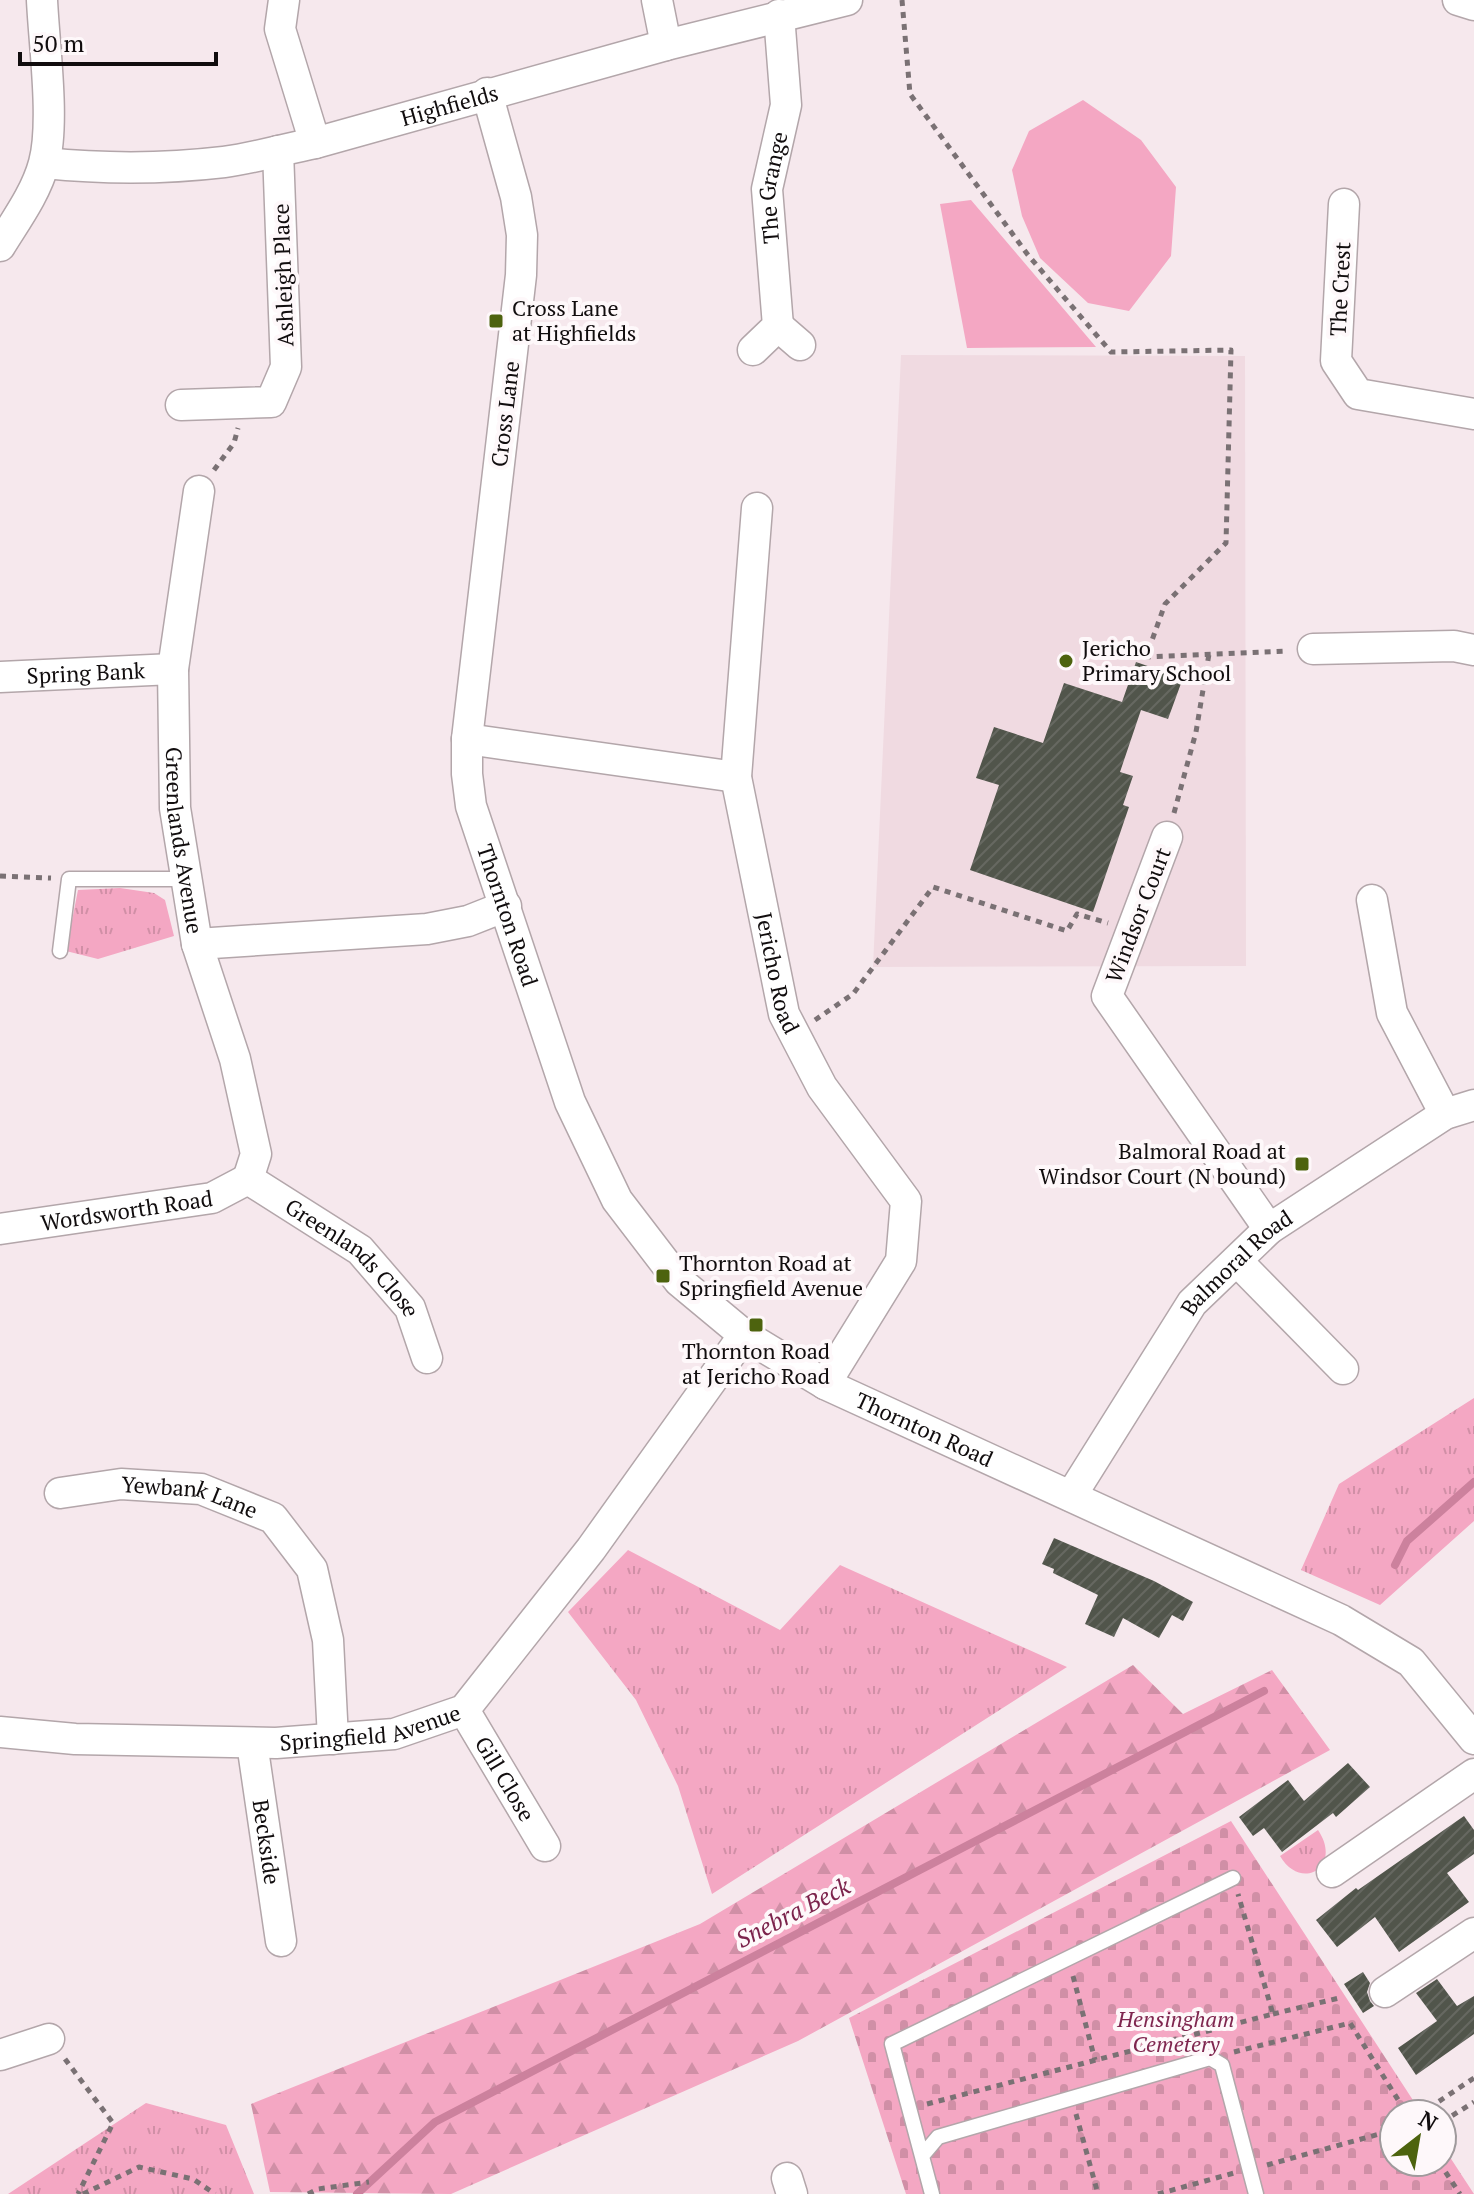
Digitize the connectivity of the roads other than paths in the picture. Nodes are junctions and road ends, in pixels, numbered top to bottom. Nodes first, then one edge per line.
1 (42, 0) edge
2 (284, 0) edge
3 (657, 0) edge
4 (847, 0) edge
5 (1458, 0) edge
6 (1474, 5) edge
7 (779, 15) junction
8 (666, 45) junction
9 (487, 93) junction
10 (315, 143) junction
11 (278, 151) junction
12 (45, 163) junction
13 (1344, 204) dead end
14 (0, 246) edge
15 (753, 350) dead end
16 (181, 405) dead end
17 (1474, 414) edge
18 (199, 491) road end
19 (757, 508) dead end
20 (1313, 649) road end
21 (1474, 650) edge
22 (173, 669) junction
23 (0, 677) edge
24 (467, 739) junction
25 (736, 777) junction
26 (1167, 837) road end
27 (186, 879) junction
28 (1372, 900) dead end
29 (506, 906) junction
30 (197, 944) junction
31 (60, 951) dead end
32 (1474, 1105) edge
33 (1445, 1114) junction
34 (248, 1179) junction
35 (0, 1229) edge
36 (1269, 1229) junction
37 (1237, 1261) junction
38 (744, 1335) junction
39 (427, 1358) dead end
40 (1343, 1369) dead end
41 (825, 1384) junction
42 (60, 1493) dead end
43 (1071, 1496) junction
44 (464, 1710) junction
45 (0, 1732) edge
46 (333, 1739) junction
47 (1474, 1739) edge
48 (252, 1743) junction
49 (1474, 1774) edge
50 (545, 1846) dead end
51 (1340, 1857) dead end
52 (1233, 1878) road end
53 (1474, 1933) edge
54 (281, 1941) dead end
55 (1385, 1991) dead end
56 (49, 2039) road end
57 (0, 2055) edge
58 (922, 2156) junction
59 (932, 2194) edge
60 (1256, 2194) edge

1 - 12 street
2 - 10 street
3 - 8 street
4 - 7 street, Highfields
5 - 6 street
7 - 8 street, Highfields
7 - 15 street, The Grange
8 - 9 street, Highfields
9 - 10 street, Highfields
9 - 24 street, Cross Lane
10 - 11 street, Highfields
11 - 12 street, Highfields
11 - 16 street, Ashleigh Place
12 - 14 street
13 - 17 street, The Crest
18 - 22 street, Greenlands Avenue
19 - 25 street, Jericho Road
20 - 21 street
22 - 23 street, Spring Bank
22 - 27 street, Greenlands Avenue
24 - 25 street
24 - 29 street, Thornton Road
25 - 41 street, Jericho Road
26 - 36 street, Windsor Court
27 - 30 street, Greenlands Avenue
27 - 31 lane
28 - 33 street
29 - 30 street
29 - 38 street, Thornton Road
30 - 34 street, Greenlands Avenue
32 - 33 street, Balmoral Road
33 - 36 street, Balmoral Road
34 - 35 street, Wordsworth Road
34 - 39 street, Greenlands Close
36 - 37 street, Balmoral Road
37 - 40 street
37 - 43 street, Balmoral Road
38 - 41 street, Thornton Road
38 - 44 street, Springfield Avenue
41 - 43 street, Thornton Road
42 - 46 street, Yewbank Lane
43 - 47 street, Thornton Road
44 - 46 street, Springfield Avenue
44 - 50 street, Gill Close
45 - 48 street, Springfield Avenue
46 - 48 street, Springfield Avenue
48 - 54 street, Beckside
49 - 51 street
52 - 58 lane
53 - 55 street
56 - 57 street
58 - 59 lane
58 - 60 lane

